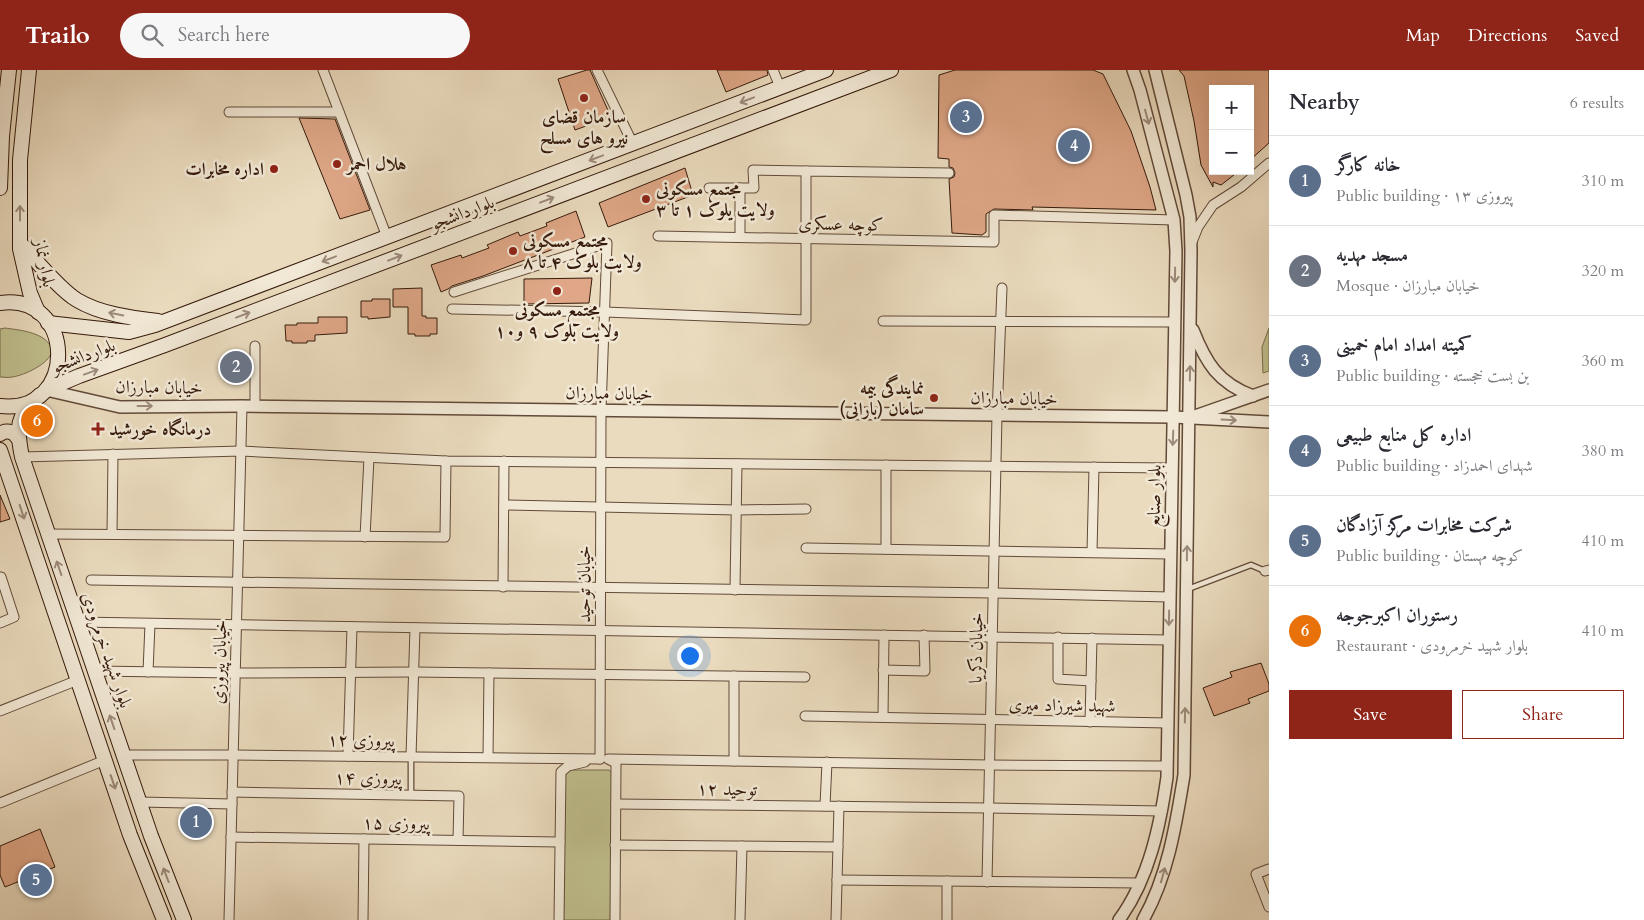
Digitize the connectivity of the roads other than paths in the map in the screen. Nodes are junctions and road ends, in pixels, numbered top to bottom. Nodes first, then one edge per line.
1 (9, 70) edge
2 (29, 70) edge
3 (323, 70) edge
4 (597, 70) edge
5 (773, 70) edge
6 (826, 70) edge
7 (891, 70) edge
8 (1133, 70) edge
9 (1156, 70) edge
10 (780, 87) junction
11 (229, 112) dead end
12 (339, 112) junction
13 (633, 144) junction
14 (1269, 163) edge
15 (806, 171) junction
16 (949, 173) dead end
17 (0, 188) edge
18 (709, 188) dead end
19 (740, 188) junction
20 (1174, 220) junction
21 (658, 236) dead end
22 (386, 237) junction
23 (740, 237) junction
24 (805, 240) junction
25 (20, 243) junction
26 (1191, 244) junction
27 (1002, 288) dead end
28 (454, 292) dead end
29 (0, 304) edge
30 (452, 309) dead end
31 (38, 312) junction
32 (605, 312) junction
33 (883, 321) dead end
34 (164, 322) junction
35 (1001, 322) junction
36 (1175, 322) junction
37 (48, 323) junction
38 (1190, 324) junction
39 (255, 346) dead end
40 (1269, 390) edge
41 (43, 393) junction
42 (1253, 396) junction
43 (0, 406) edge
44 (242, 406) junction
45 (255, 406) junction
46 (601, 410) junction
47 (997, 415) junction
48 (1173, 417) junction
49 (1189, 418) junction
50 (1269, 422) edge
51 (0, 434) edge
52 (18, 437) junction
53 (0, 450) edge
54 (241, 451) junction
55 (113, 454) junction
56 (22, 457) junction
57 (369, 458) junction
58 (446, 461) junction
59 (504, 462) junction
60 (601, 463) junction
61 (737, 464) junction
62 (886, 465) junction
63 (995, 467) junction
64 (1094, 467) junction
65 (1172, 468) junction
66 (504, 505) junction
67 (601, 506) junction
68 (806, 509) dead end
69 (737, 510) junction
70 (48, 534) junction
71 (112, 534) junction
72 (239, 536) junction
73 (365, 537) junction
74 (806, 548) dead end
75 (886, 549) junction
76 (994, 551) junction
77 (1092, 552) junction
78 (1170, 554) junction
79 (1267, 571) edge
80 (1, 577) edge
81 (91, 580) dead end
82 (238, 582) junction
83 (503, 586) junction
84 (601, 588) junction
85 (1187, 589) junction
86 (735, 590) junction
87 (993, 593) junction
88 (1170, 598) junction
89 (78, 622) junction
90 (0, 623) edge
91 (150, 624) junction
92 (237, 625) junction
93 (352, 627) junction
94 (415, 628) junction
95 (600, 632) junction
96 (884, 635) junction
97 (924, 635) junction
98 (992, 636) junction
99 (1058, 638) junction
100 (1092, 638) junction
101 (1169, 640) junction
102 (883, 670) junction
103 (95, 671) junction
104 (148, 672) junction
105 (350, 672) junction
106 (414, 672) junction
107 (235, 673) junction
108 (489, 673) junction
109 (600, 674) junction
110 (734, 676) junction
111 (805, 676) dead end
112 (78, 680) junction
113 (1091, 681) junction
114 (0, 711) edge
115 (805, 716) dead end
116 (883, 718) junction
117 (991, 720) junction
118 (1090, 722) junction
119 (1168, 723) junction
120 (124, 755) junction
121 (233, 755) junction
122 (348, 756) junction
123 (412, 756) junction
124 (488, 757) junction
125 (605, 759) junction
126 (105, 760) junction
127 (734, 761) junction
128 (827, 762) junction
129 (990, 765) junction
130 (1167, 766) junction
131 (232, 792) junction
132 (411, 795) junction
133 (0, 802) edge
134 (140, 802) junction
135 (232, 804) junction
136 (616, 804) junction
137 (825, 806) junction
138 (839, 806) junction
139 (989, 808) junction
140 (1162, 811) junction
141 (1158, 828) junction
142 (1174, 832) junction
143 (231, 837) junction
144 (364, 839) junction
145 (458, 840) junction
146 (560, 842) junction
147 (615, 845) junction
148 (742, 846) junction
149 (838, 847) junction
150 (1269, 869) edge
151 (837, 880) junction
152 (947, 881) junction
153 (987, 882) junction
154 (1140, 883) junction
155 (1269, 907) edge
156 (162, 919) edge
157 (184, 920) edge
158 (229, 920) edge
159 (363, 920) edge
160 (559, 920) edge
161 (614, 920) edge
162 (740, 920) edge
163 (836, 920) edge
164 (947, 920) edge
165 (1119, 920) edge
166 (1143, 920) edge

1 - 17 main road
25 -> 2 main road, بلوار نماز
3 - 12 street
4 - 13 street
5 - 10 street
6 - 10 main road, بلواردانشجو
41 -> 7 main road, بلواردانشجو
8 -> 20 street, بلوار صنایع
9 - 26 street, بلوار صنایع
10 -> 13 main road, بلواردانشجو
11 - 12 street
12 - 22 street
13 -> 22 main road, بلواردانشجو
14 - 26 street
15 - 16 street
15 - 19 street
15 - 24 street
18 - 19 street
19 - 23 street
20 - 24 street, کوچه عسکری
20 -> 36 street, بلوار صنایع
21 - 23 street, کوچه عسکری
22 -> 34 main road, بلواردانشجو
23 - 24 street, کوچه عسکری
24 - 32 street
25 - 31 main road, بلوار نماز
34 -> 25 main road
26 - 38 street, بلوار صنایع
27 - 35 street, خیابان ذکریا
28 - 32 street
29 - 31 main road
30 - 32 street
31 - 37 main road
32 - 46 street
33 - 35 street
34 - 37 main road, بلواردانشجو
35 - 36 street
35 - 47 street, خیابان ذکریا
36 - 48 street, بلوار صنایع
37 - 41 main road
38 - 42 street
49 -> 38 street, بلوار صنایع
39 - 45 street
40 - 42 street
41 - 43 main road, بلواردانشجو
41 -> 44 street, خیابان مبارزان
41 - 52 main road, بلوار شهید خرمرودی
42 - 49 street
44 - 45 street, خیابان مبارزان
44 - 54 street, خیابان پیروزی
45 - 46 street, خیابان مبارزان
46 - 47 street, خیابان مبارزان
46 - 60 street, خیابان توحید
47 - 48 street, خیابان مبارزان
47 - 63 street, خیابان ذکریا
48 - 49 street, خیابان مبارزان
48 -> 65 street, بلوار صنایع
49 -> 50 street, خیابان مبارزان
85 -> 49 street, بلوار صنایع
51 - 52 main road
52 - 56 main road, بلوار شهید خرمرودی
53 -> 112 main road, بلوار شهید خرمرودی
54 - 55 street
54 - 57 street
54 - 72 street, خیابان پیروزی
55 - 56 street
55 - 71 street
56 - 70 main road, بلوار شهید خرمرودی
57 - 58 street
57 - 73 street
58 - 59 street
58 - 73 street
59 - 60 street
59 - 66 street
60 - 61 street
60 - 67 street, خیابان توحید
61 - 62 street
61 - 69 street
62 - 63 street
62 - 75 street
63 - 64 street
63 - 76 street, خیابان ذکریا
64 - 65 street
64 - 77 street
65 - 78 street, بلوار صنایع
66 - 67 street
66 - 83 street
67 - 69 street
67 - 84 street, خیابان توحید
68 - 69 street
69 - 86 street
70 - 71 street
89 -> 70 main road, بلوار شهید خرمرودی
71 - 72 street
72 - 73 street
72 - 82 street, خیابان پیروزی
74 - 75 street
75 - 76 street
76 - 77 street
76 - 87 street, خیابان ذکریا
77 - 78 street
78 - 88 street, بلوار صنایع
79 - 85 lane
80 - 90 street
81 - 82 street
82 - 83 street
82 - 92 street, خیابان پیروزی
83 - 84 street
84 - 86 street
84 - 95 street, خیابان توحید
142 -> 85 street, بلوار صنایع
86 - 87 street
87 - 88 street
87 - 98 street, خیابان ذکریا
88 -> 101 street, بلوار صنایع
89 - 91 street
89 - 103 main road, بلوار شهید خرمرودی
91 - 92 street
91 - 104 street
92 - 93 street
92 - 107 street, خیابان پیروزی
93 - 94 street
93 - 105 street
94 - 95 street
94 - 106 street
95 - 96 street
95 - 109 street, خیابان توحید
96 - 97 street
96 - 102 street
97 - 98 street
97 - 102 street
98 - 99 street
98 - 117 street, خیابان ذکریا
99 - 100 street
99 - 113 street
100 - 101 street
100 - 113 street
101 - 119 street, بلوار صنایع
102 - 116 street
103 - 104 street
120 -> 103 main road, بلوار شهید خرمرودی
104 - 107 street
105 - 106 street
105 - 107 street
105 - 122 street
106 - 108 street
106 - 123 street
107 - 121 street, خیابان پیروزی
108 - 109 street
108 - 124 street
109 - 110 street
109 - 125 street, خیابان توحید
110 - 111 street
110 - 127 street
112 - 114 street
112 - 126 main road, بلوار شهید خرمرودی
113 - 118 street
115 - 116 street, شهید شیرزاد میری
116 - 117 street, شهید شیرزاد میری
117 - 118 street, شهید شیرزاد میری
117 - 129 street, خیابان ذکریا
118 - 119 street, شهید شیرزاد میری
119 - 130 street, بلوار صنایع
120 - 121 street, پیروزی ۱۲
120 - 134 main road, بلوار شهید خرمرودی
121 - 122 street, پیروزی ۱۲
121 - 131 street, خیابان پیروزی
122 - 123 street, پیروزی ۱۲
123 - 124 street, پیروزی ۱۲
123 - 132 lane
124 - 125 street, پیروزی ۱۲
125 - 127 street
125 - 136 street, خیابان توحید
125 - 146 street
126 - 133 street
126 -> 156 main road, بلوار شهید خرمرودی
127 - 128 street
128 - 129 street
128 - 137 street
129 - 130 street
129 - 139 street, خیابان ذکریا
130 - 140 street, بلوار صنایع
131 - 132 street, پیروزی ۱۴
131 - 135 street, خیابان پیروزی
132 - 145 street, پیروزی ۱۴
134 - 135 street
157 -> 134 main road, بلوار شهید خرمرودی
135 - 143 street, خیابان پیروزی
136 - 137 street, توحید ۱۲
136 - 147 street, خیابان توحید
137 - 138 street, توحید ۱۲
138 - 139 street, توحید ۱۲
138 - 149 street
139 - 140 street, توحید ۱۲
139 - 153 street, خیابان ذکریا
140 - 141 street, بلوار صنایع
141 - 142 street
141 - 154 street, بلوار صنایع
166 -> 142 street, بلوار صنایع
143 - 144 street, پیروزی ۱۵
143 - 158 street, خیابان پیروزی
144 - 145 street, پیروزی ۱۵
144 - 159 street
145 - 146 street, پیروزی ۱۵
146 - 160 street
147 - 148 street
147 - 161 street, خیابان توحید
148 - 149 street
148 - 162 street
149 - 151 street
150 - 155 street
151 - 152 street
151 - 163 street
152 - 153 street
152 - 164 street
153 - 154 street
154 - 165 street, بلوار صنایع

